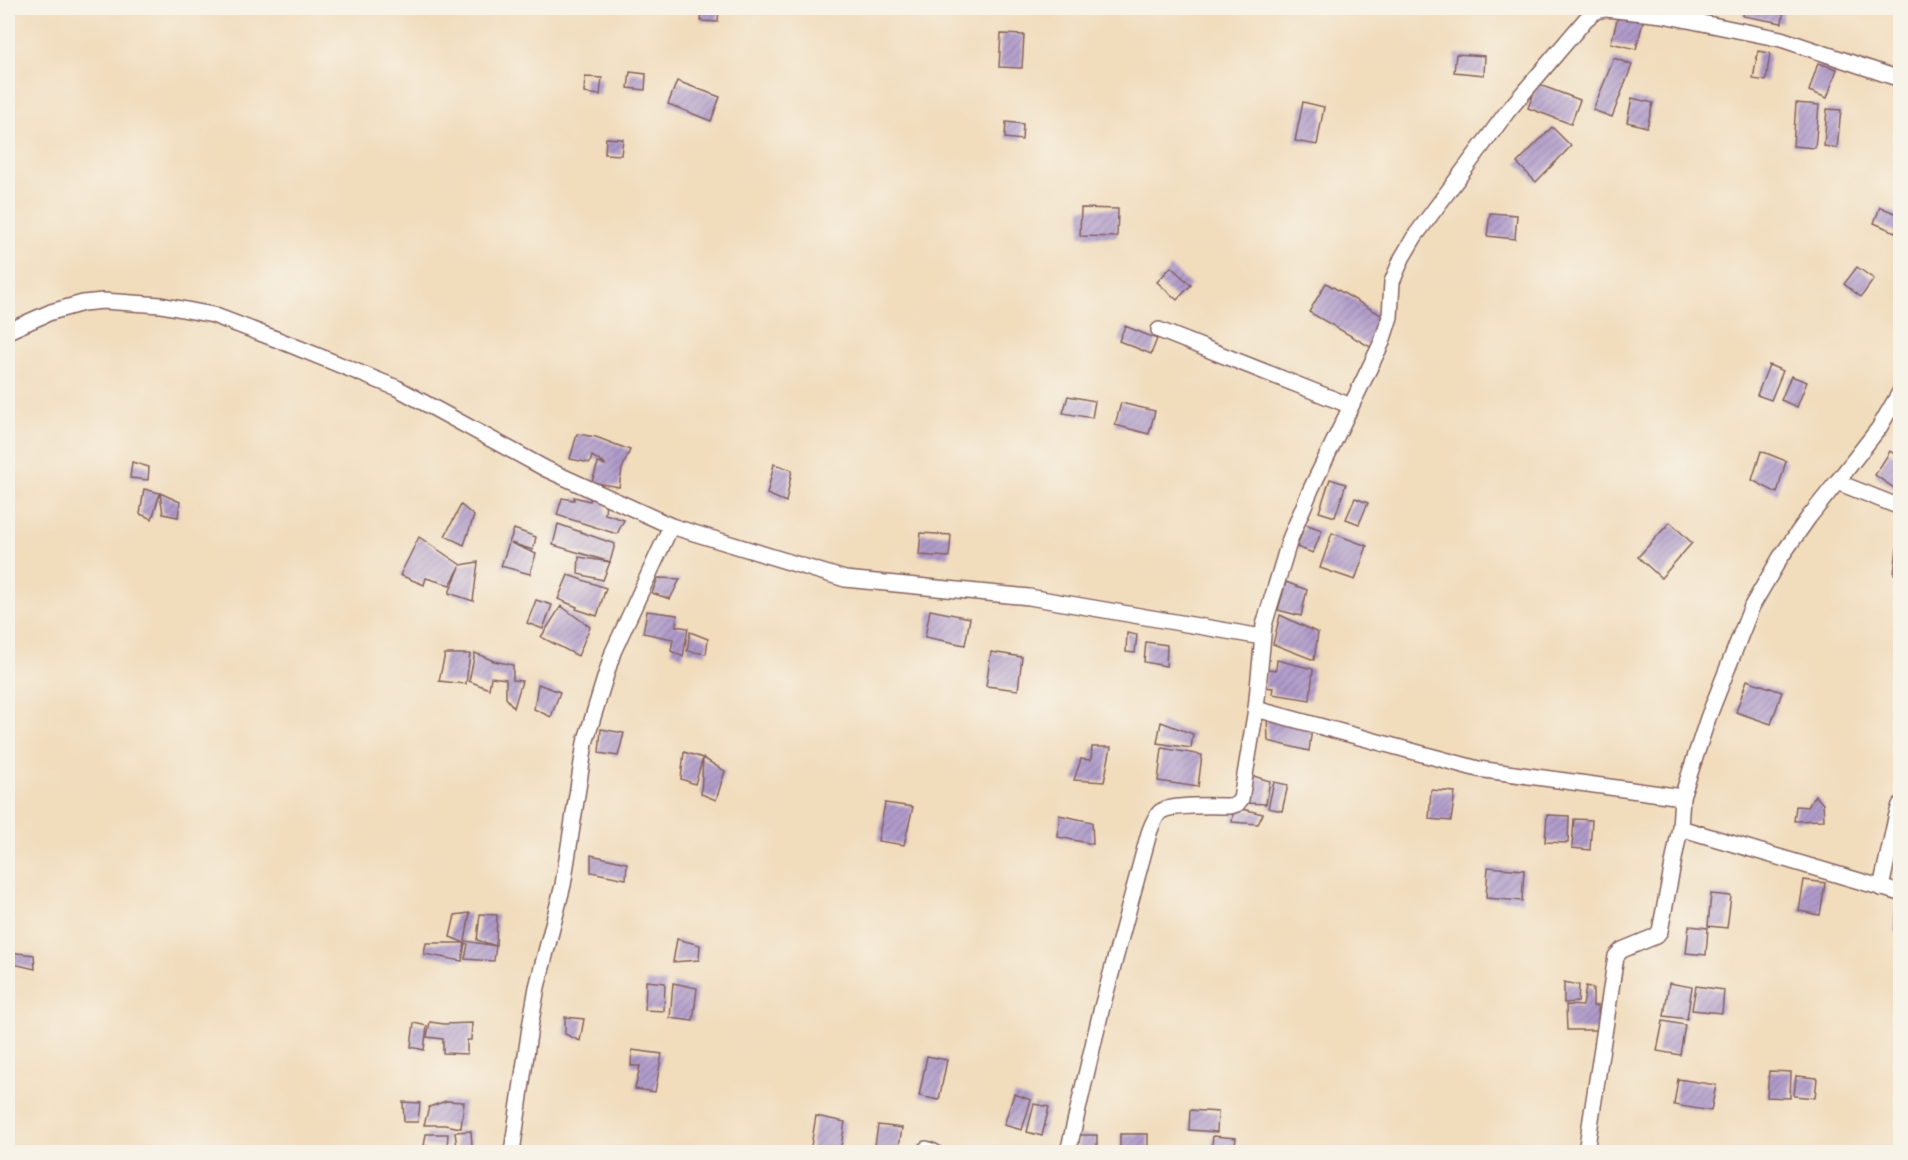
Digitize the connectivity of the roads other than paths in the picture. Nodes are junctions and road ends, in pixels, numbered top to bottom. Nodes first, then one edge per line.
1 (1596, 9) edge
2 (1900, 79) edge
3 (1159, 330) dead end
4 (8, 331) edge
5 (1900, 392) edge
6 (1351, 406) junction
7 (1837, 482) junction
8 (1900, 507) edge
9 (671, 526) junction
10 (1262, 638) junction
11 (1256, 709) junction
12 (1682, 797) junction
13 (1900, 805) edge
14 (1680, 828) junction
15 (1881, 888) junction
16 (1900, 893) edge
17 (512, 1152) edge
18 (1068, 1152) edge
19 (1586, 1152) edge

1 - 2 street
1 - 6 street
3 - 6 street
4 - 9 street
5 - 7 street
6 - 10 street
7 - 8 street
7 - 12 street
9 - 10 street
9 - 17 street
10 - 11 street
11 - 12 street
11 - 18 street
12 - 14 street
13 - 15 street
14 - 15 street
14 - 19 street
15 - 16 street

